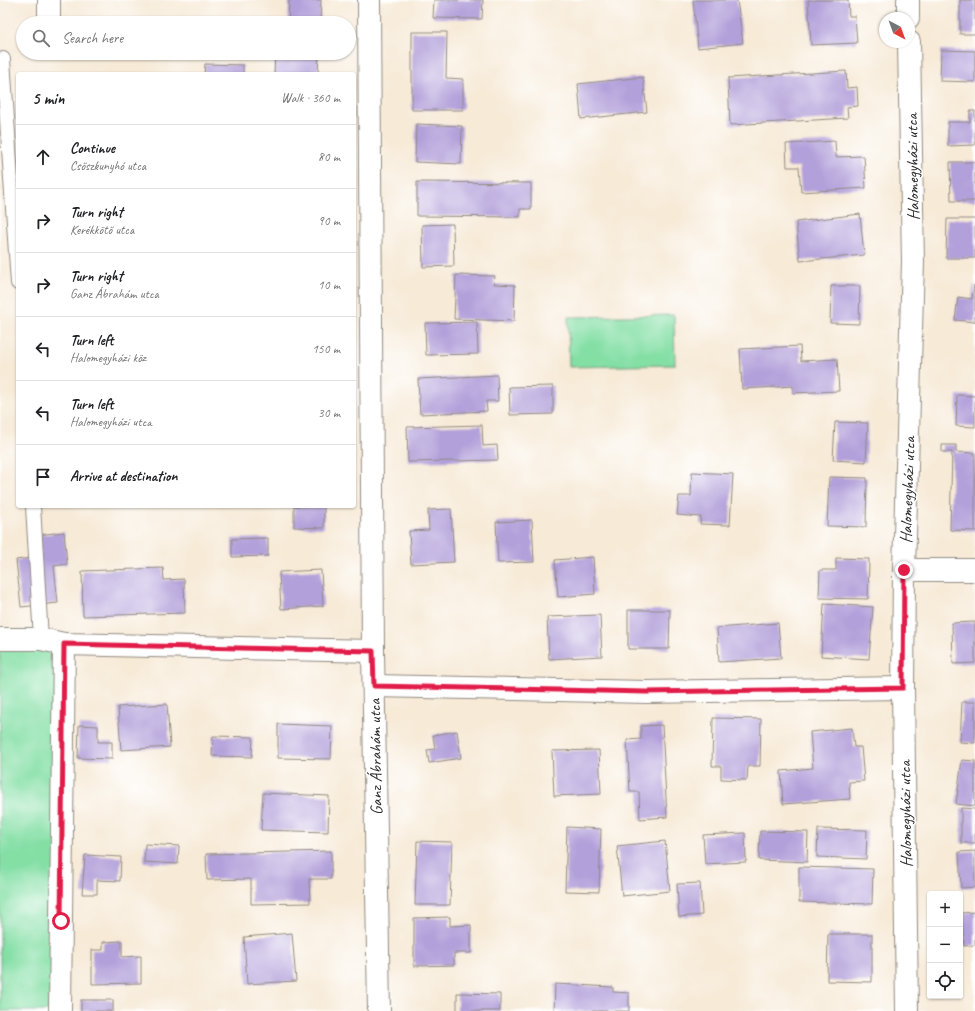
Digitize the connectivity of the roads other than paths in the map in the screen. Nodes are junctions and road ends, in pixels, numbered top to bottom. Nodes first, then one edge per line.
1 (369, 0) edge
2 (908, 0) edge
3 (908, 12) edge
4 (909, 48) edge
5 (3, 60) dead end
6 (16, 253) edge
7 (32, 508) edge
8 (904, 570) junction
9 (975, 570) edge
10 (41, 639) junction
11 (0, 640) edge
12 (64, 644) junction
13 (373, 651) junction
14 (374, 686) junction
15 (903, 688) junction
16 (60, 1011) edge
17 (379, 1011) edge
18 (907, 1011) edge

1 - 13 street, Ganz Ábrahám utca
2 - 3 street
4 - 8 street, Halomegyházi utca
5 - 6 lane
7 - 10 lane
8 - 9 street
8 - 15 street, Halomegyházi utca
10 - 11 street
10 - 12 street
12 - 13 street
12 - 16 street
13 - 14 street, Ganz Ábrahám utca
14 - 15 street
14 - 17 street, Ganz Ábrahám utca
15 - 18 street, Halomegyházi utca

